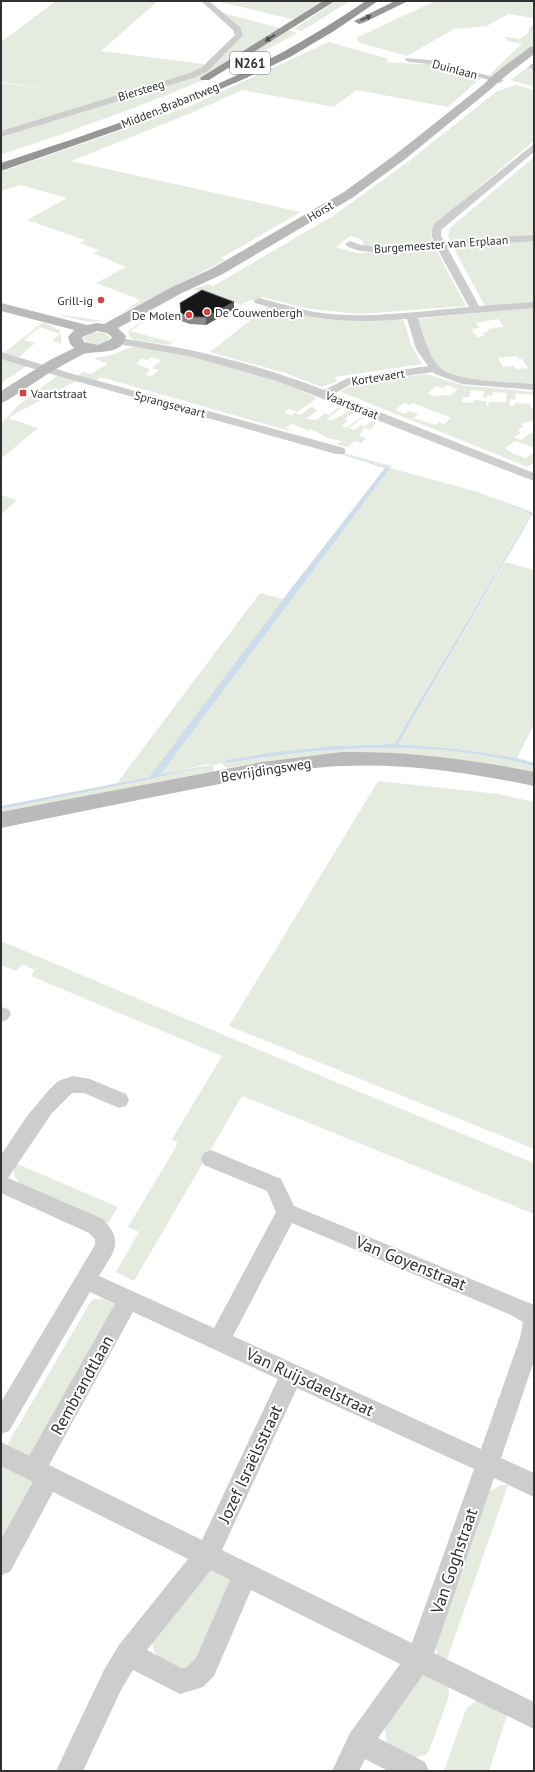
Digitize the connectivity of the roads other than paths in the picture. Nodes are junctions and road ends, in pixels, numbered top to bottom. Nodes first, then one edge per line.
1 (205, 1) edge
2 (330, 1) edge
3 (359, 1) edge
4 (373, 1) edge
5 (403, 1) edge
6 (318, 36) junction
7 (534, 49) edge
8 (409, 60) dead end
9 (497, 79) junction
10 (173, 93) dead end
11 (160, 99) dead end
12 (136, 113) junction
13 (1, 134) edge
14 (534, 147) edge
15 (1, 160) edge
16 (1, 167) edge
17 (534, 238) edge
18 (350, 244) dead end
19 (440, 245) junction
20 (259, 301) dead end
21 (534, 305) edge
22 (1, 307) edge
23 (476, 311) junction
24 (412, 316) junction
25 (114, 333) junction
26 (82, 339) junction
27 (1, 355) edge
28 (50, 366) junction
29 (435, 368) junction
30 (534, 387) edge
31 (325, 394) junction
32 (1, 398) edge
33 (340, 451) dead end
34 (532, 474) edge
35 (534, 779) edge
36 (1, 820) edge
37 (119, 1100) dead end
38 (211, 1159) dead end
39 (1, 1172) edge
40 (1, 1184) edge
41 (287, 1212) junction
42 (86, 1280) junction
43 (129, 1299) junction
44 (534, 1316) edge
45 (219, 1341) junction
46 (292, 1374) junction
47 (1, 1421) edge
48 (1, 1454) edge
49 (488, 1464) junction
50 (41, 1473) junction
51 (534, 1485) edge
52 (206, 1555) junction
53 (1, 1563) edge
54 (245, 1574) junction
55 (128, 1654) junction
56 (419, 1659) junction
57 (534, 1716) edge
58 (359, 1742) junction
59 (69, 1771) edge
60 (345, 1771) edge
61 (416, 1771) edge

1 - 13 street, Biersteeg
2 -> 10 highway, N261
3 - 12 highway, Midden-Brabantweg / N261
4 - 6 highway, Midden-Brabantweg / N261
6 -> 5 highway, N261
6 - 16 highway, Midden-Brabantweg / N261
7 - 9 street, Horst
8 - 9 street, Duinlaan
9 - 25 street, Horst
11 - 12 highway, N261
12 - 15 highway, Midden-Brabantweg / N261
14 - 19 street
17 - 19 street, Burgemeester van Erplaan
18 - 19 street, Burgemeester van Erplaan
19 - 23 street
20 - 24 street
21 - 23 street
22 - 26 street
23 - 24 street
24 - 29 street
25 - 26 street
25 - 26 street, Horst
25 - 31 street, Vaartstraat
26 - 28 street
27 - 28 street, Sprangsevaart
28 - 32 street
28 - 33 street, Sprangsevaart
29 - 30 street
29 - 31 street, Kortevaert
31 - 34 street, Vaartstraat
35 - 36 street, Bevrijdingsweg
37 - 39 street
38 - 41 street
40 - 42 street
41 - 44 street, Van Goyenstraat
41 - 45 street
42 - 43 street, Van Ruijsdaelstraat
42 - 47 street
43 - 45 street, Van Ruijsdaelstraat
43 - 50 street, Rembrandtlaan
44 - 49 street, Van Goyenstraat
45 - 46 street, Van Ruijsdaelstraat
46 - 49 street, Van Ruijsdaelstraat
46 - 52 street, Jozef Israëlsstraat
48 - 50 street
49 - 51 street, Van Ruijsdaelstraat
49 - 56 street, Van Goghstraat
50 - 52 street
50 - 53 street, Rembrandtlaan
52 - 54 street
52 - 55 street, Jozef Israëlsstraat
54 - 55 street
54 - 56 street
55 - 59 street, Jozef Israëlsstraat
56 - 57 street
56 - 58 street, Van Goghstraat
58 - 60 street, Van Goghstraat
58 - 61 street

